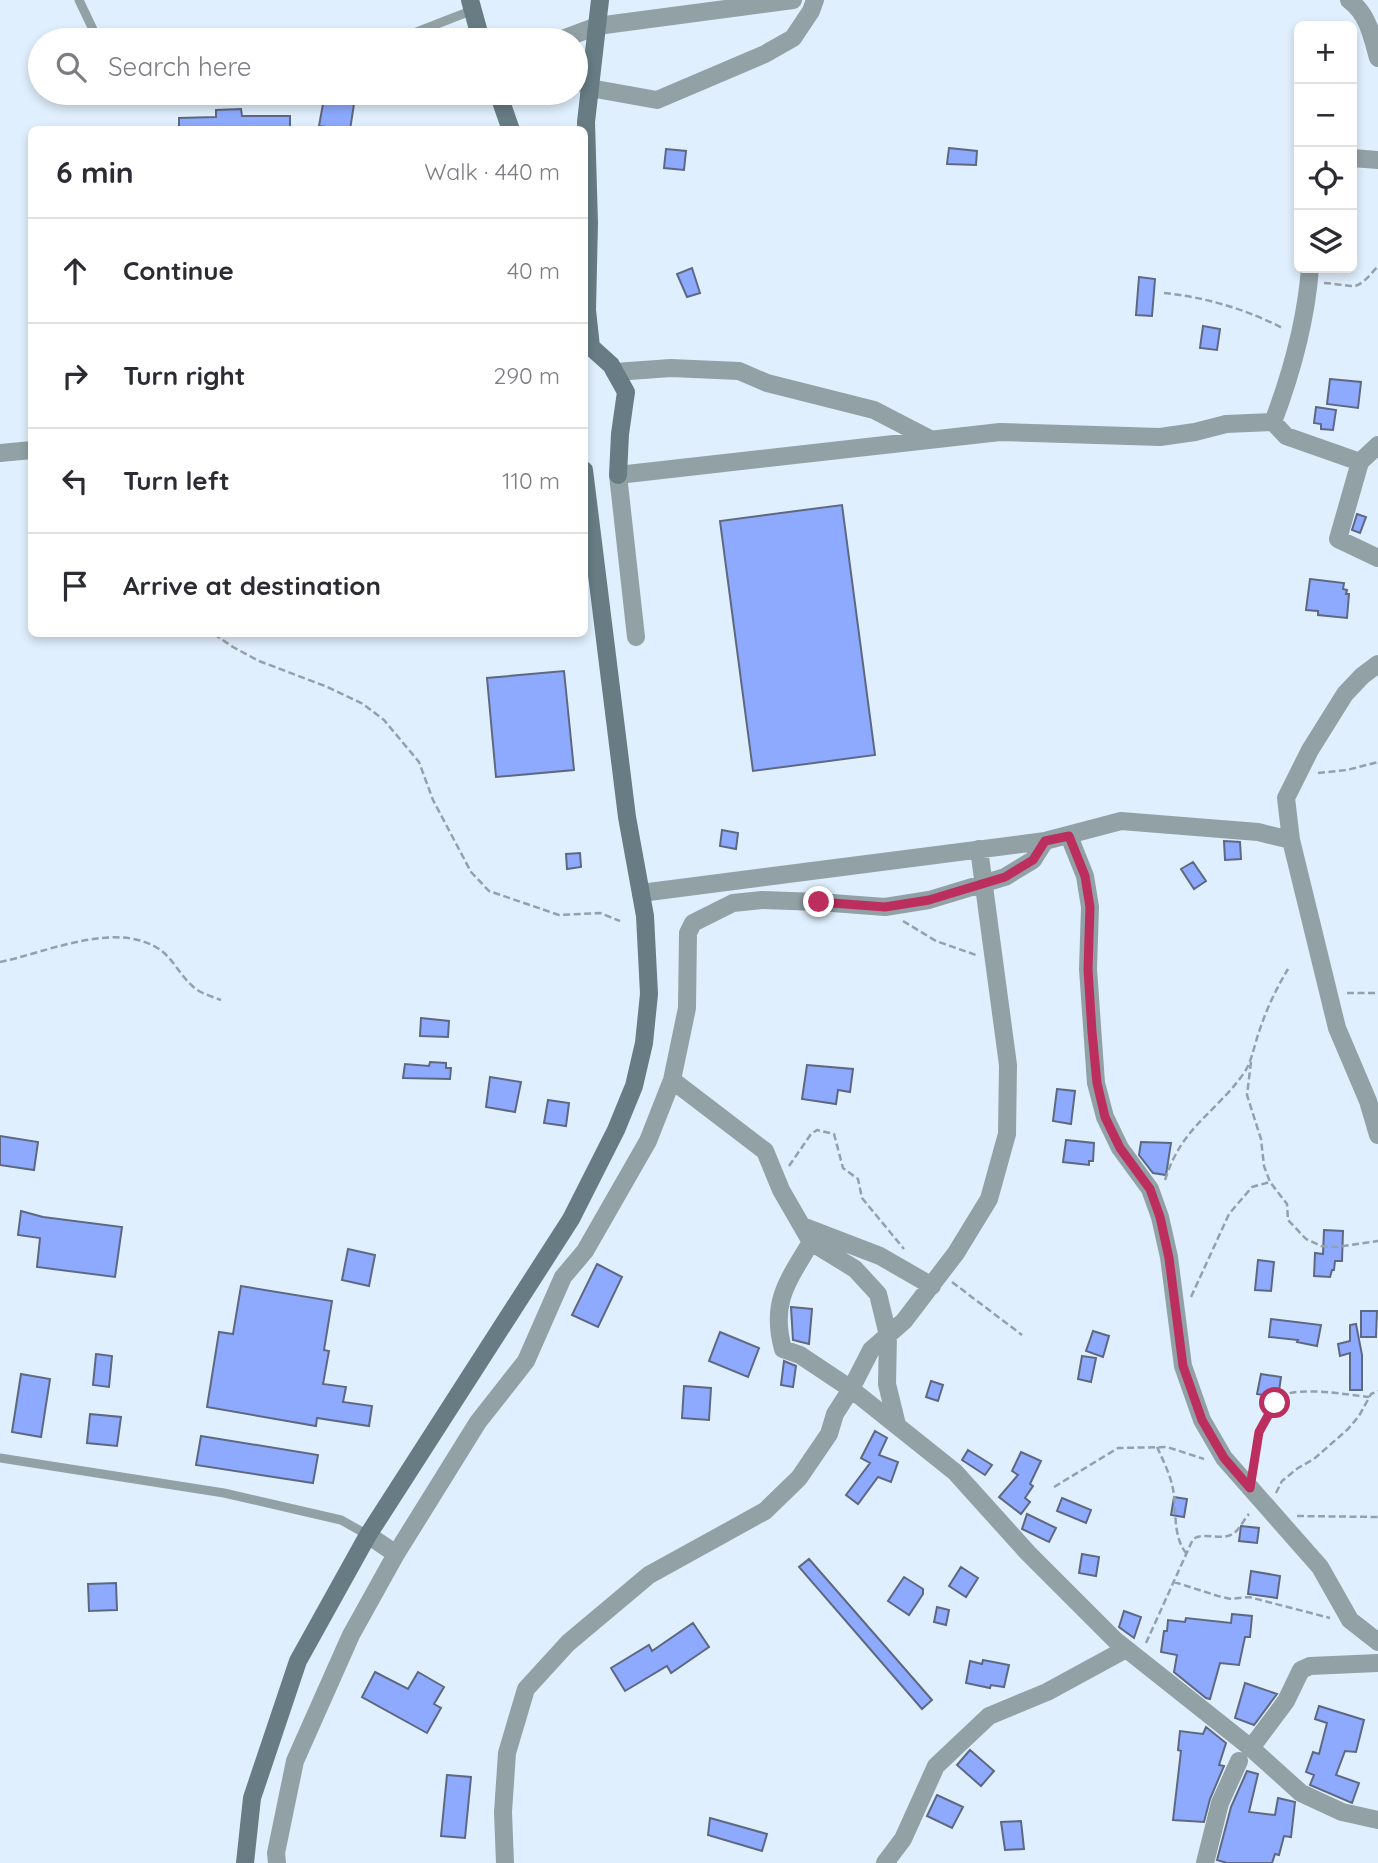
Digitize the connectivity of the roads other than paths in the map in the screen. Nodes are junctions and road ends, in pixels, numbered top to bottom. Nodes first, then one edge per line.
1 (79, 0) edge
2 (600, 0) edge
3 (793, 0) edge
4 (815, 0) edge
5 (1349, 0) edge
6 (472, 5) edge
7 (597, 26) junction
8 (92, 28) edge
9 (422, 28) edge
10 (478, 28) edge
11 (588, 29) edge
12 (1378, 58) edge
13 (588, 63) edge
14 (588, 84) edge
15 (502, 105) edge
16 (585, 105) edge
17 (510, 126) edge
18 (586, 126) edge
19 (1357, 158) edge
20 (1378, 160) edge
21 (588, 189) edge
22 (588, 266) edge
23 (1309, 276) edge
24 (588, 317) edge
25 (615, 372) junction
26 (1273, 422) junction
27 (931, 439) junction
28 (1378, 445) edge
29 (28, 450) edge
30 (0, 453) edge
31 (1360, 462) junction
32 (618, 475) junction
33 (588, 502) edge
34 (1378, 558) edge
35 (636, 636) dead end
36 (1378, 664) edge
37 (1069, 836) junction
38 (1291, 840) junction
39 (1045, 841) junction
40 (979, 849) junction
41 (985, 883) junction
42 (640, 893) junction
43 (672, 1080) junction
44 (1378, 1135) edge
45 (807, 1234) junction
46 (936, 1280) junction
47 (888, 1335) junction
48 (851, 1389) junction
49 (897, 1425) junction
50 (0, 1458) edge
51 (368, 1535) junction
52 (396, 1554) junction
53 (1378, 1642) edge
54 (1133, 1654) junction
55 (1378, 1663) edge
56 (1245, 1754) junction
57 (1378, 1820) edge
58 (245, 1863) edge
59 (277, 1863) edge
60 (505, 1863) edge
61 (885, 1863) edge
62 (1205, 1863) edge

1 - 8 lane
2 - 7 street
3 - 7 street
4 - 14 street
5 - 12 street
6 - 9 lane
6 - 10 street
7 - 11 street
7 - 13 street
15 - 17 street
16 - 18 street
19 - 20 street
21 - 22 street
23 - 26 street
24 - 25 street
25 - 27 street
25 - 32 street
26 - 27 street
26 - 31 street
27 - 32 street
28 - 31 street
29 - 30 street
31 - 34 street
32 - 35 street
33 - 42 street
36 - 38 street
37 - 38 street
37 - 39 street
37 - 53 street
38 - 44 street
39 - 40 street
39 - 41 street
40 - 41 street
40 - 42 street
41 - 43 street
41 - 46 street
42 - 51 street
43 - 45 street
43 - 52 street
45 - 46 street
45 - 47 street
45 - 48 street
46 - 47 street
47 - 48 street
47 - 49 street
48 - 49 street
48 - 60 street
49 - 54 street
50 - 51 lane
51 - 52 street
51 - 58 street
52 - 59 street
54 - 56 street
54 - 61 street
55 - 56 street
56 - 57 street
56 - 62 street

